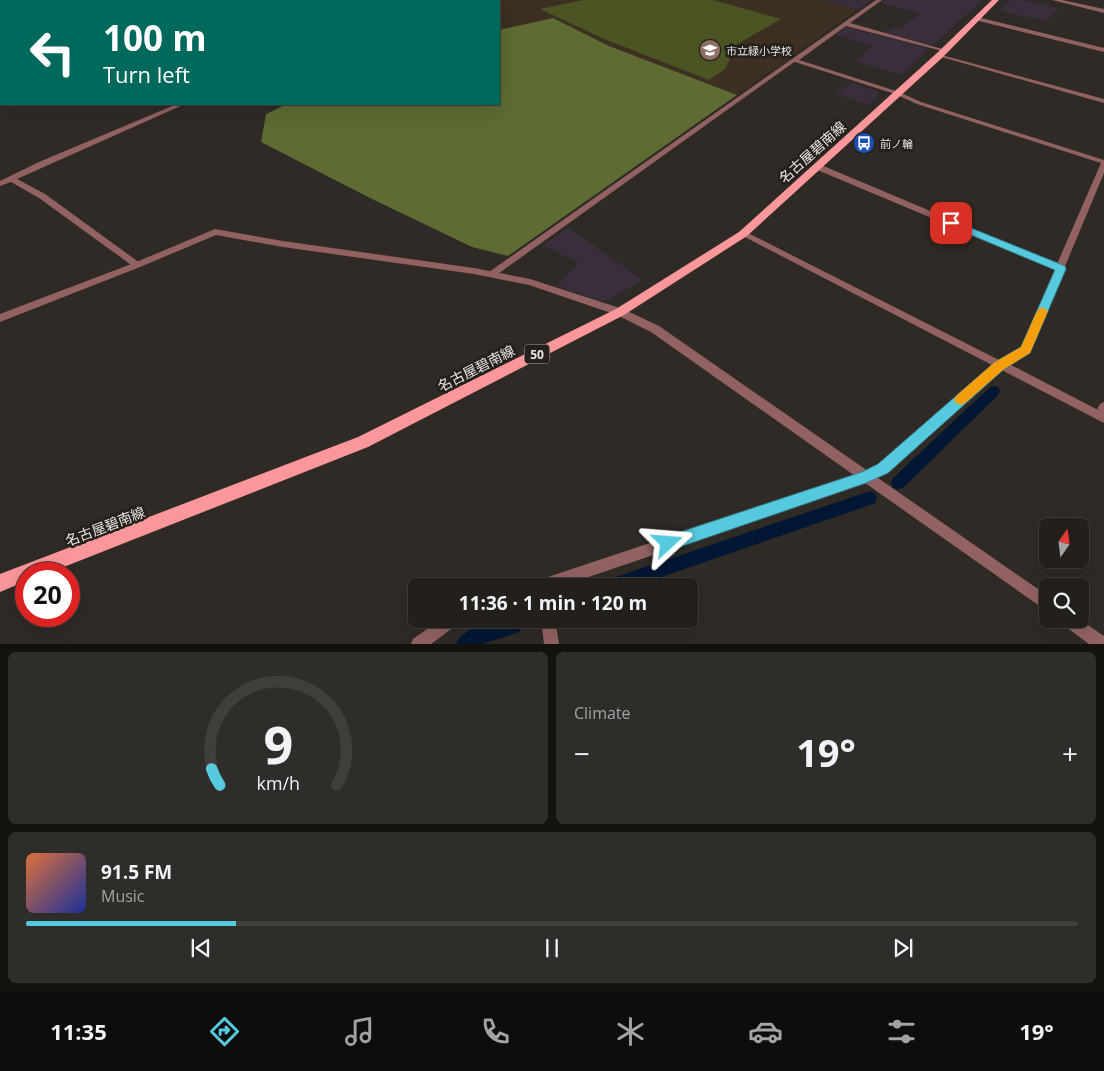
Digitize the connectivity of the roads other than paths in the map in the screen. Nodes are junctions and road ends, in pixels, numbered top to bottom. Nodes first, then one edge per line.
1 (879, 0) edge
2 (996, 0) edge
3 (1055, 0) edge
4 (1104, 11) edge
5 (977, 18) junction
6 (846, 24) junction
7 (1104, 50) edge
8 (942, 53) junction
9 (794, 60) junction
10 (897, 93) junction
11 (1104, 101) edge
12 (180, 105) edge
13 (1104, 163) edge
14 (818, 167) junction
15 (11, 179) junction
16 (0, 184) edge
17 (743, 234) junction
18 (137, 266) junction
19 (1061, 269) junction
20 (492, 274) junction
21 (620, 312) junction
22 (0, 318) edge
23 (999, 365) junction
24 (1103, 414) edge
25 (866, 477) junction
26 (566, 578) edge
27 (0, 583) edge
28 (1039, 599) edge
29 (440, 628) edge
30 (549, 628) edge
31 (1080, 628) edge
32 (418, 644) edge
33 (552, 644) edge
34 (1102, 644) edge

1 - 6 street
2 - 5 main road, 名古屋碧南線 / 50
3 - 4 street
5 - 7 street
5 - 8 main road, 名古屋碧南線 / 50
6 - 8 street
6 - 9 street
8 - 10 main road, 名古屋碧南線 / 50
8 - 11 street
9 - 10 street
9 - 20 street
10 - 13 street
10 - 14 main road, 名古屋碧南線 / 50
12 - 15 street
13 - 19 street
14 - 17 main road, 名古屋碧南線 / 50
14 - 19 street
15 - 16 street
15 - 18 street
17 - 21 main road, 名古屋碧南線 / 50
17 - 23 street
18 - 20 street
18 - 22 street
19 - 23 street
20 - 21 street
21 - 25 street
21 - 27 main road, 名古屋碧南線 / 50
23 - 24 street
23 - 25 street
25 - 26 street
25 - 28 street
29 - 32 street
30 - 33 street
31 - 34 street

